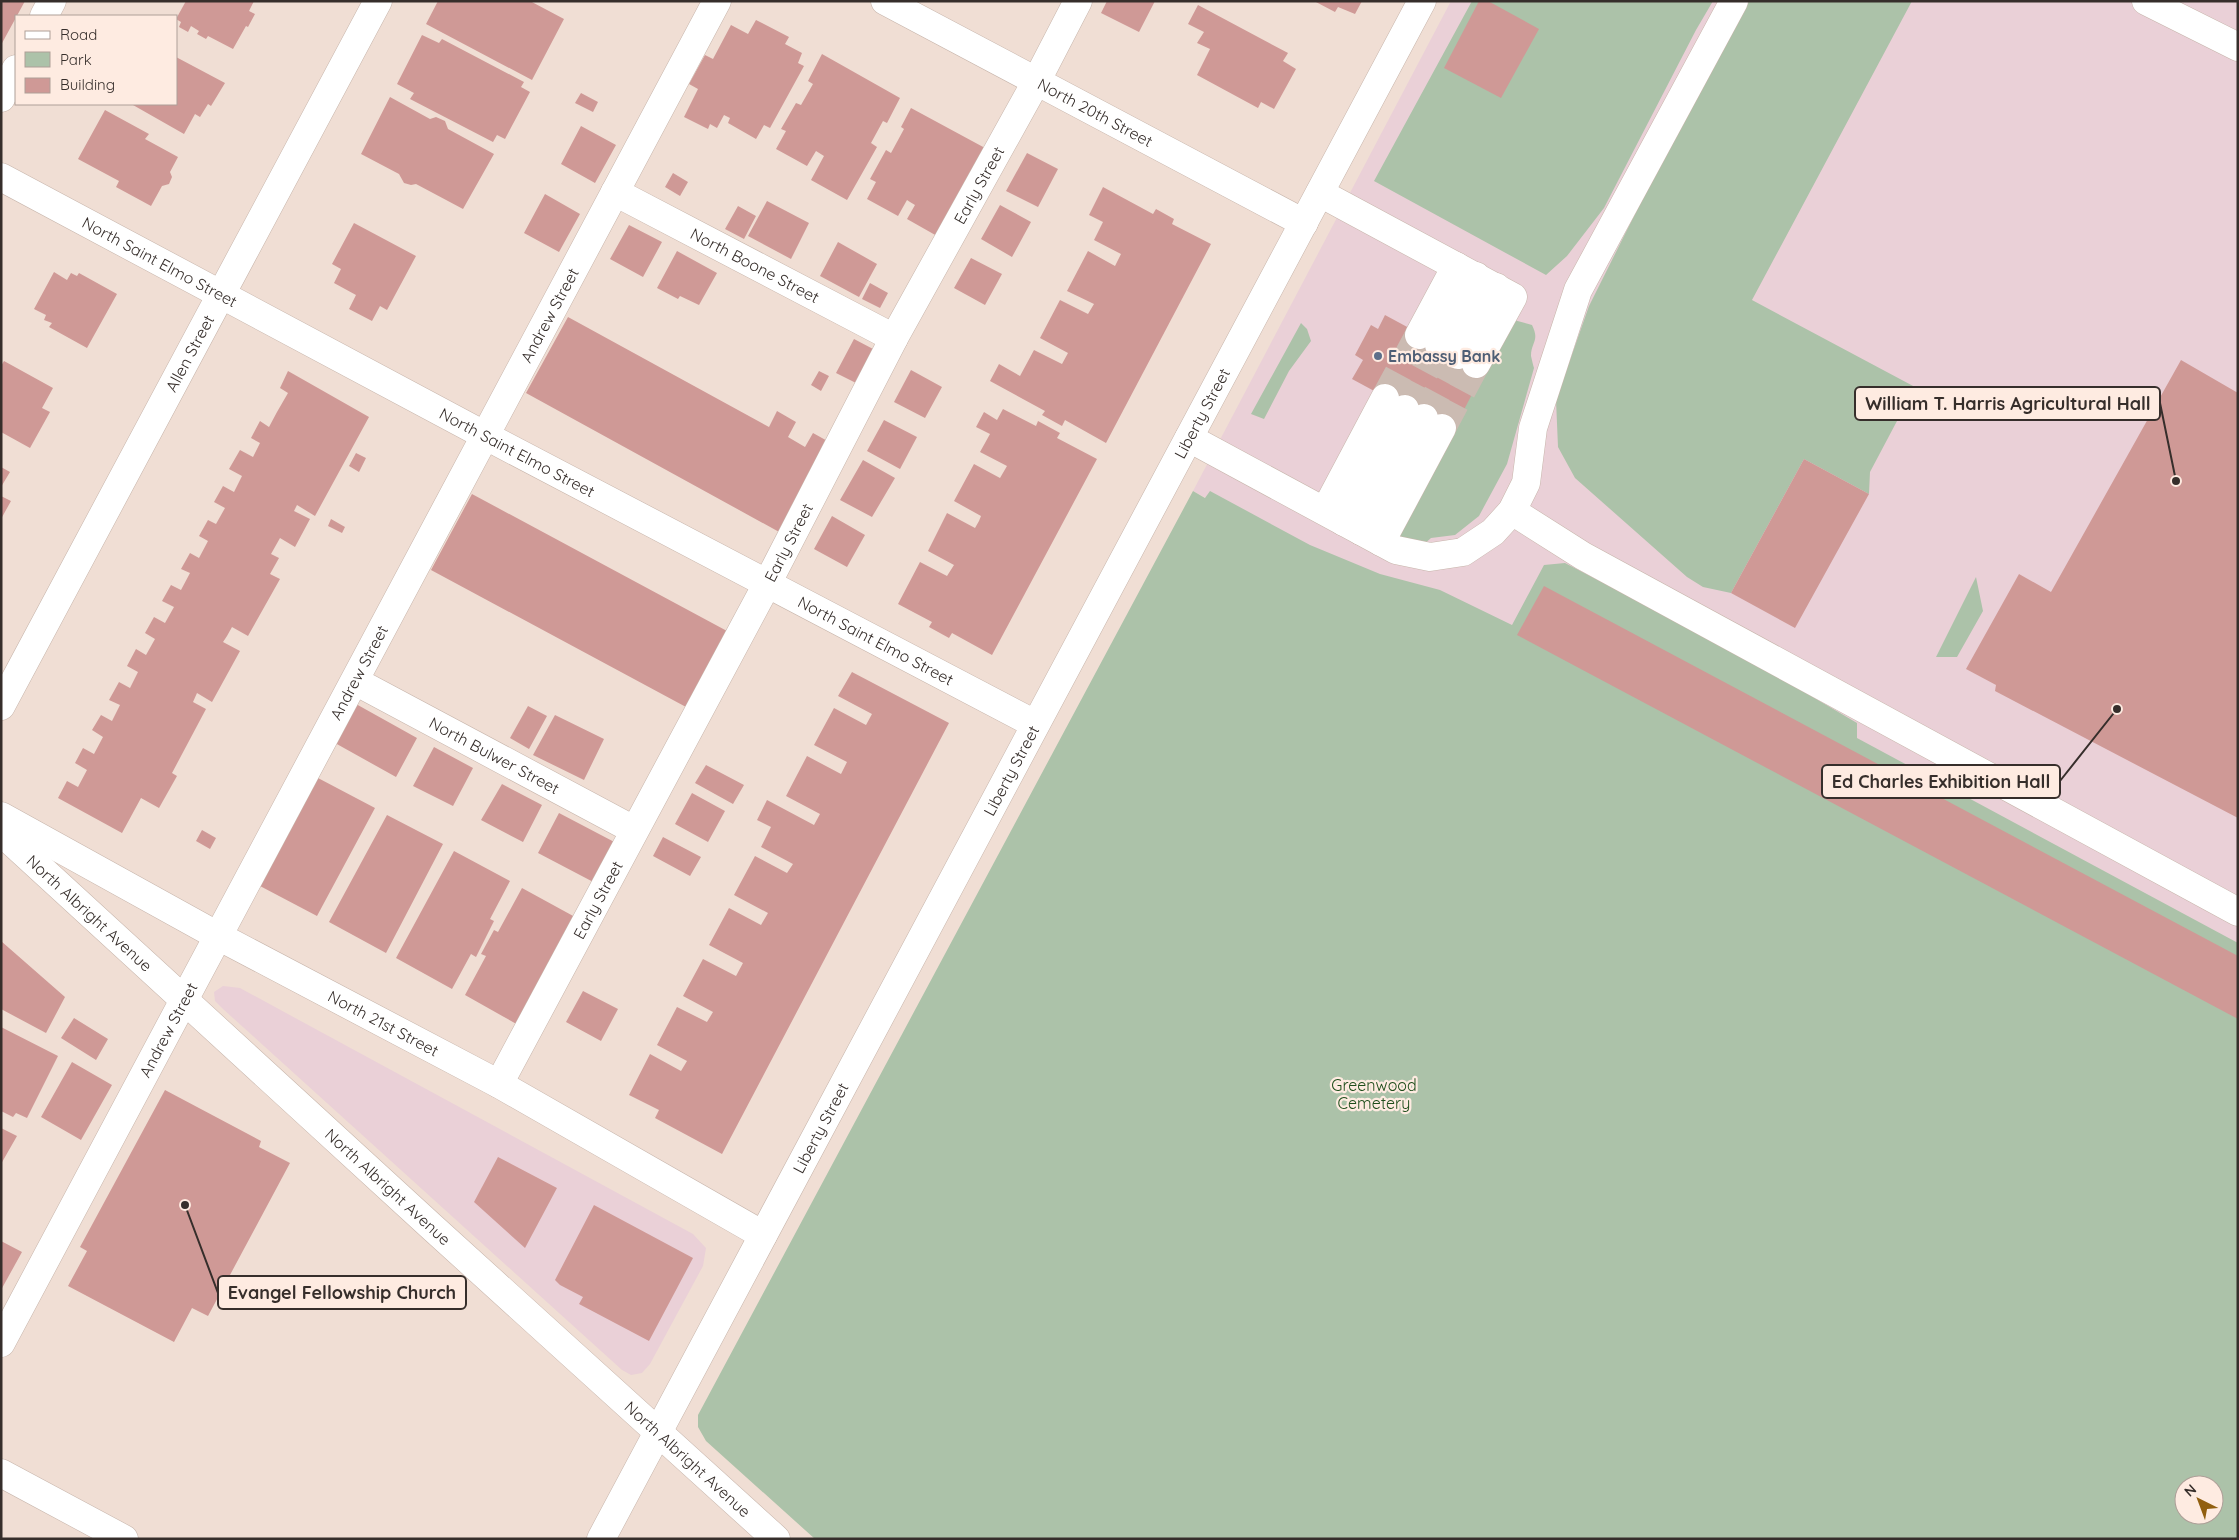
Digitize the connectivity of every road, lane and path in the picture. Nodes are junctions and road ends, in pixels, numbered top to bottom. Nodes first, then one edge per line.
1 (52, 1) edge
2 (378, 1) edge
3 (716, 1) edge
4 (886, 1) edge
5 (1078, 1) edge
6 (1422, 1) edge
7 (1734, 1) edge
8 (2146, 1) edge
9 (45, 15) edge
10 (2238, 47) edge
11 (15, 71) edge
12 (1036, 82) junction
13 (1, 98) edge
14 (1, 177) edge
15 (615, 192) junction
16 (1320, 193) junction
17 (1304, 223) junction
18 (1485, 282) junction
19 (222, 294) junction
20 (894, 338) junction
21 (486, 436) junction
22 (1189, 438) junction
23 (1512, 511) junction
24 (1353, 527) junction
25 (768, 584) junction
26 (355, 681) junction
27 (1, 706) edge
28 (1036, 724) junction
29 (1, 816) edge
30 (634, 830) junction
31 (1, 832) edge
32 (2238, 912) edge
33 (218, 936) junction
34 (185, 999) junction
35 (499, 1084) junction
36 (763, 1235) junction
37 (1, 1343) edge
38 (657, 1433) junction
39 (1, 1473) edge
40 (124, 1539) edge
41 (601, 1539) edge
42 (776, 1539) edge

1 - 9 street
2 - 19 street, Allen Street
3 - 15 street, Andrew Street
4 - 12 street, North 20th Street
5 - 12 street, Early Street
6 - 16 street, Liberty Street
7 - 23 street
8 - 10 street
11 - 13 street
12 - 17 street, North 20th Street
12 - 20 street, Early Street
14 - 19 street, North Saint Elmo Street
15 - 20 street, North Boone Street
15 - 21 street, Andrew Street
16 - 17 street, Liberty Street
16 - 18 street
17 - 22 street, Liberty Street
18 - 18 street
19 - 21 street, North Saint Elmo Street
19 - 27 street, Allen Street
20 - 25 street, Early Street
21 - 25 street, North Saint Elmo Street
21 - 26 street, Andrew Street
22 - 24 street
22 - 28 street, Liberty Street
23 - 24 street
23 - 32 street
24 - 24 street
25 - 28 street, North Saint Elmo Street
25 - 30 street, Early Street
26 - 30 street, North Bulwer Street
26 - 33 street, Andrew Street
28 - 36 street, Liberty Street
29 - 33 street, North 21st Street
30 - 35 street, Early Street
31 - 34 street, North Albright Avenue
33 - 34 street, Andrew Street
33 - 35 street, North 21st Street
34 - 37 street, Andrew Street
34 - 38 street, North Albright Avenue
35 - 36 street, North 21st Street
36 - 38 street, Liberty Street
38 - 41 street, Liberty Street
38 - 42 street, North Albright Avenue
39 - 40 street

